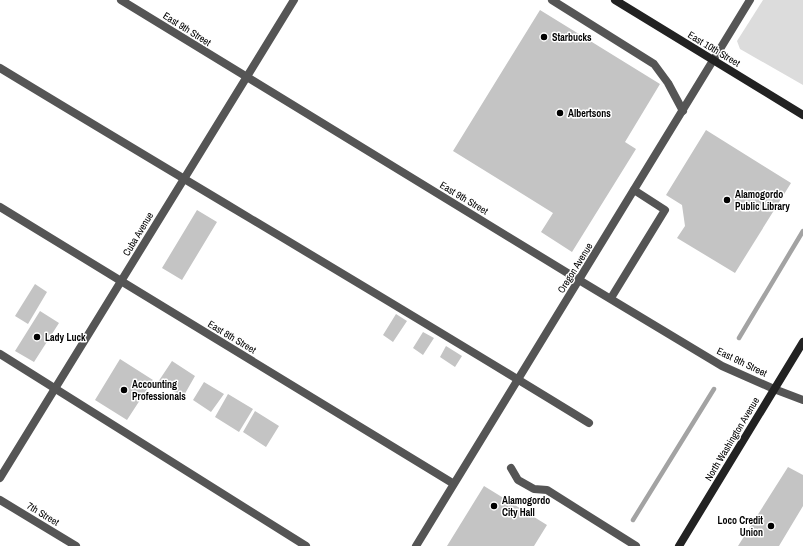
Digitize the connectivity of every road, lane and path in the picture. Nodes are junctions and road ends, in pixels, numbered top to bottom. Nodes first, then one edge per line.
1 (121, 0) edge
2 (294, 0) edge
3 (552, 0) edge
4 (615, 0) edge
5 (750, 0) edge
6 (714, 61) junction
7 (0, 68) edge
8 (246, 77) junction
9 (683, 111) junction
10 (803, 115) edge
11 (183, 180) junction
12 (634, 190) junction
13 (0, 208) edge
14 (579, 280) junction
15 (121, 281) junction
16 (610, 298) junction
17 (803, 342) edge
18 (0, 354) edge
19 (518, 380) junction
20 (56, 388) junction
21 (774, 389) junction
22 (803, 400) edge
23 (589, 424) dead end
24 (511, 468) dead end
25 (0, 478) edge
26 (454, 484) junction
27 (0, 500) edge
28 (76, 546) edge
29 (306, 546) edge
30 (416, 546) edge
31 (636, 546) edge
32 (679, 546) edge

1 - 8 street, East 9th Street
2 - 8 street, Cuba Avenue
3 - 9 street
4 - 6 main road, East 10th Street
5 - 6 street, Oregon Avenue
6 - 9 street, Oregon Avenue
6 - 10 main road, East 10th Street
7 - 11 street
8 - 11 street, Cuba Avenue
8 - 14 street, East 9th Street
9 - 12 street, Oregon Avenue
11 - 15 street, Cuba Avenue
11 - 19 street
12 - 14 street, Oregon Avenue
12 - 16 street
13 - 15 street, East 8th Street
14 - 16 street, East 9th Street
14 - 19 street, Oregon Avenue
15 - 20 street, Cuba Avenue
15 - 26 street, East 8th Street
16 - 21 street, East 9th Street
17 - 21 main road, North Washington Avenue
18 - 20 street
19 - 23 street
19 - 26 street, Oregon Avenue
20 - 25 street, Cuba Avenue
20 - 29 street
21 - 22 street, East 9th Street
21 - 32 main road, North Washington Avenue
24 - 31 street
26 - 30 street, Oregon Avenue
27 - 28 street, 7th Street

